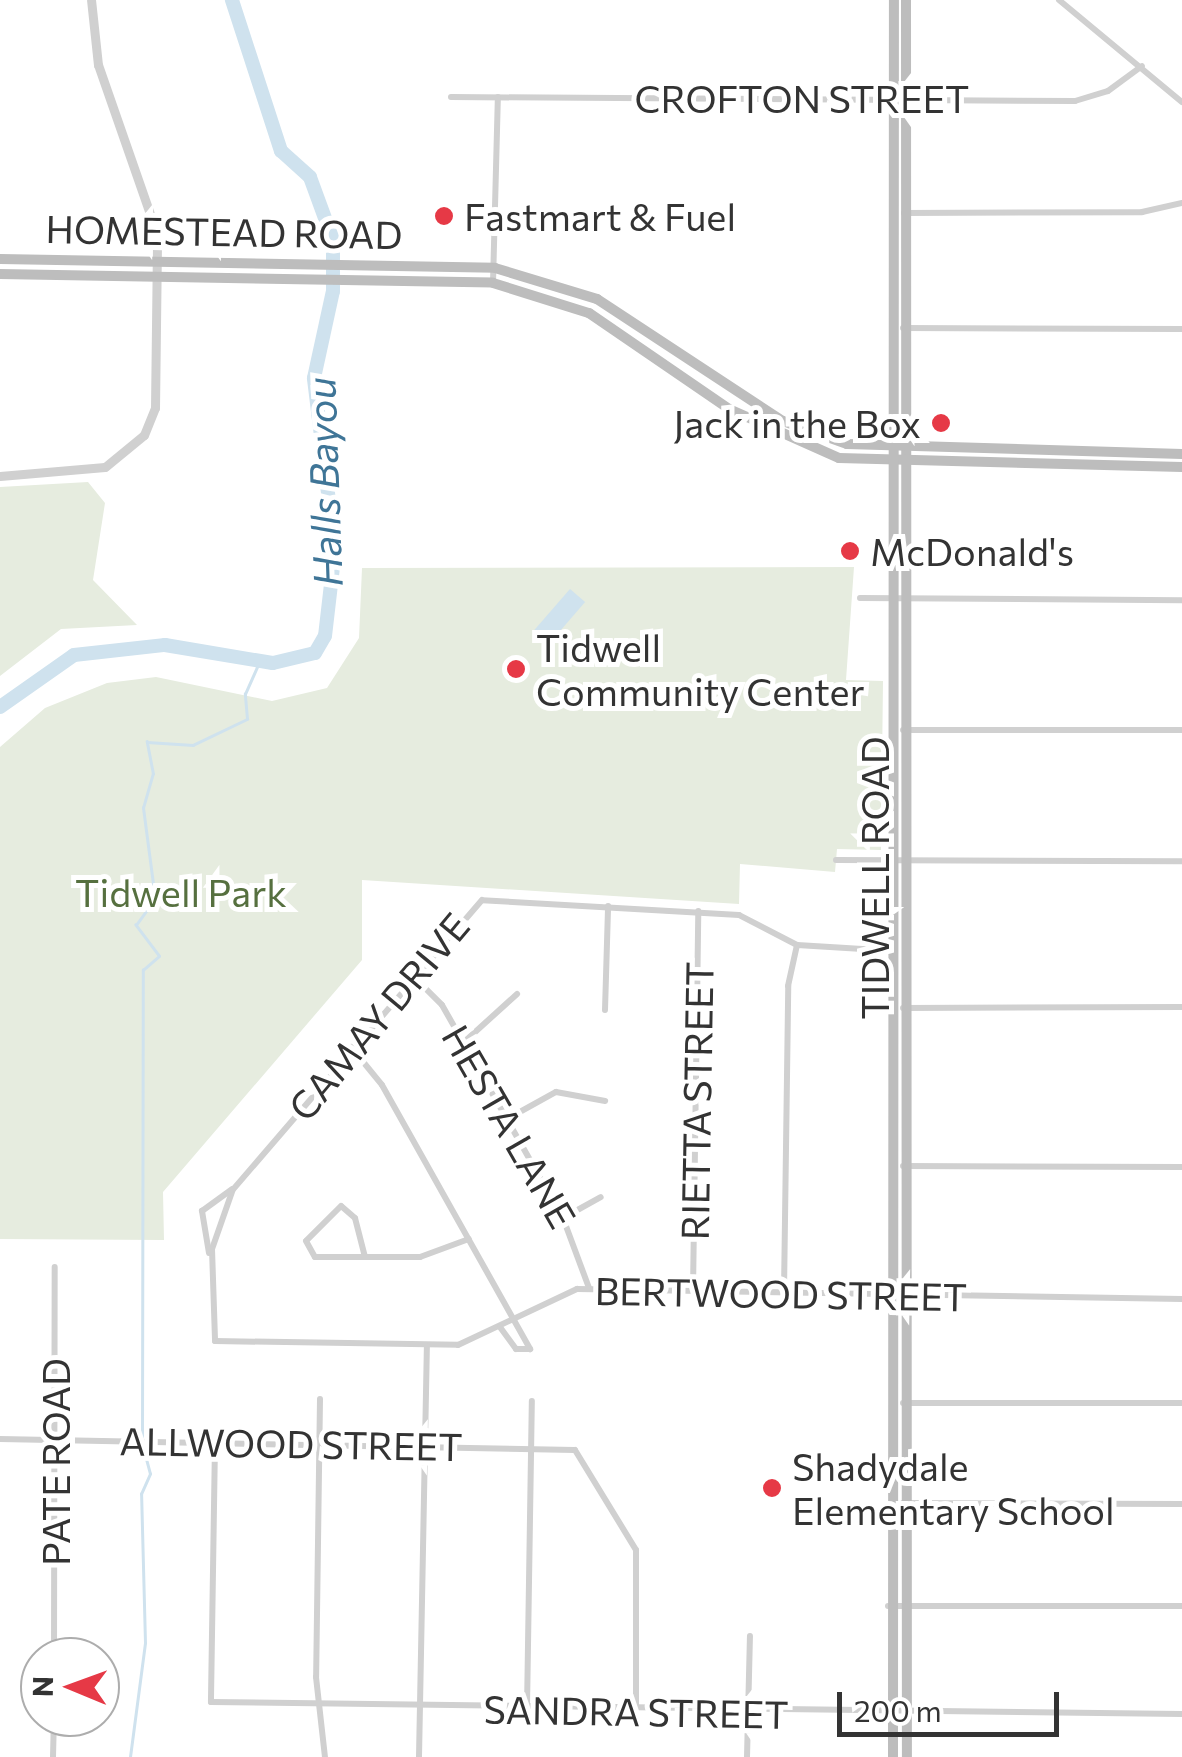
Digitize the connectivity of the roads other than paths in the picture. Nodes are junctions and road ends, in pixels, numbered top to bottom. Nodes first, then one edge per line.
1 (92, 0) edge
2 (894, 0) edge
3 (906, 0) edge
4 (1059, 0) edge
5 (1142, 66) junction
6 (450, 97) dead end
7 (498, 97) junction
8 (894, 98) junction
9 (907, 99) junction
10 (1182, 102) edge
11 (1182, 203) edge
12 (900, 213) junction
13 (0, 259) edge
14 (48, 260) junction
15 (157, 262) junction
16 (277, 263) junction
17 (387, 263) junction
18 (495, 268) junction
19 (0, 274) edge
20 (49, 275) junction
21 (157, 276) junction
22 (277, 279) junction
23 (388, 280) junction
24 (493, 284) junction
25 (597, 299) junction
26 (589, 313) junction
27 (893, 328) junction
28 (906, 328) junction
29 (1182, 329) edge
30 (688, 360) junction
31 (679, 373) junction
32 (898, 451) junction
33 (1013, 452) junction
34 (1123, 453) junction
35 (1182, 454) edge
36 (899, 466) junction
37 (1012, 467) junction
38 (1124, 467) junction
39 (1182, 468) edge
40 (0, 476) edge
41 (860, 598) dead end
42 (891, 598) junction
43 (904, 598) junction
44 (1182, 600) edge
45 (892, 730) junction
46 (906, 730) junction
47 (1182, 730) edge
48 (836, 860) dead end
49 (890, 860) junction
50 (904, 860) junction
51 (1182, 861) edge
52 (608, 906) junction
53 (698, 911) junction
54 (798, 945) junction
55 (889, 951) junction
56 (903, 951) junction
57 (412, 975) junction
58 (517, 994) dead end
59 (890, 1007) junction
60 (1182, 1007) edge
61 (904, 1008) junction
62 (605, 1010) dead end
63 (464, 1044) junction
64 (351, 1047) junction
65 (605, 1101) dead end
66 (507, 1119) junction
67 (889, 1166) junction
68 (902, 1166) junction
69 (1182, 1167) edge
70 (233, 1189) junction
71 (601, 1197) dead end
72 (563, 1218) junction
73 (470, 1239) junction
74 (365, 1257) junction
75 (212, 1258) junction
76 (56, 1267) dead end
77 (589, 1288) junction
78 (693, 1291) junction
79 (784, 1291) junction
80 (889, 1297) junction
81 (902, 1297) junction
82 (1182, 1299) edge
83 (516, 1318) junction
84 (500, 1327) junction
85 (215, 1341) joint
86 (427, 1346) junction
87 (320, 1399) dead end
88 (532, 1401) dead end
89 (902, 1403) junction
90 (1182, 1403) edge
91 (889, 1404) junction
92 (0, 1439) edge
93 (56, 1439) junction
94 (215, 1443) junction
95 (320, 1444) junction
96 (426, 1445) junction
97 (532, 1446) junction
98 (889, 1503) junction
99 (902, 1503) junction
100 (1182, 1504) edge
101 (888, 1606) junction
102 (902, 1606) junction
103 (1182, 1606) edge
104 (750, 1636) dead end
105 (54, 1637) edge
106 (319, 1706) junction
107 (420, 1708) junction
108 (636, 1708) junction
109 (527, 1709) junction
110 (747, 1714) junction
111 (892, 1714) junction
112 (906, 1714) junction
113 (1182, 1714) edge
114 (324, 1757) edge
115 (419, 1757) edge
116 (747, 1757) edge
117 (893, 1757) edge
118 (907, 1757) edge

1 - 15 street
2 - 8 main road, TIDWELL ROAD
3 - 9 main road, TIDWELL ROAD
4 - 5 street
5 - 9 street, CROFTON STREET
5 - 10 street
6 - 7 street, CROFTON STREET
7 - 8 street, CROFTON STREET
7 - 18 street
8 - 9 street, CROFTON STREET
8 - 12 main road, TIDWELL ROAD
9 - 12 main road, TIDWELL ROAD
11 - 12 street
12 - 27 main road, TIDWELL ROAD
12 - 28 main road, TIDWELL ROAD
13 - 14 main road, HOMESTEAD ROAD
14 - 15 main road, HOMESTEAD ROAD
14 - 20 main road
15 - 16 main road, HOMESTEAD ROAD
15 - 21 street
16 - 17 main road, HOMESTEAD ROAD
16 - 22 main road
17 - 18 main road, HOMESTEAD ROAD
17 - 23 main road
18 - 24 street
18 - 25 main road, HOMESTEAD ROAD
19 - 20 main road, HOMESTEAD ROAD
20 - 21 main road, HOMESTEAD ROAD
21 - 22 main road, HOMESTEAD ROAD
21 - 40 street
22 - 23 main road, HOMESTEAD ROAD
23 - 24 main road, HOMESTEAD ROAD
24 - 26 main road, HOMESTEAD ROAD
25 - 26 main road
25 - 30 main road, HOMESTEAD ROAD
26 - 31 main road, HOMESTEAD ROAD
27 - 28 street
27 - 32 main road, TIDWELL ROAD
28 - 29 street
28 - 32 main road, TIDWELL ROAD
30 - 31 main road
30 - 32 main road, HOMESTEAD ROAD
31 - 36 main road, HOMESTEAD ROAD
32 - 33 main road, HOMESTEAD ROAD
32 - 36 main road, TIDWELL ROAD
33 - 34 main road, HOMESTEAD ROAD
33 - 37 main road
34 - 35 main road, HOMESTEAD ROAD
34 - 38 main road
36 - 37 main road, HOMESTEAD ROAD
36 - 42 main road, TIDWELL ROAD
36 - 43 main road, TIDWELL ROAD
37 - 38 main road, HOMESTEAD ROAD
38 - 39 main road, HOMESTEAD ROAD
41 - 42 street
42 - 43 street
42 - 45 main road, TIDWELL ROAD
43 - 44 street
43 - 46 main road, TIDWELL ROAD
45 - 46 street
45 - 49 main road, TIDWELL ROAD
46 - 47 street
46 - 50 main road, TIDWELL ROAD
48 - 49 street
49 - 50 street
49 - 55 main road, TIDWELL ROAD
50 - 51 street
50 - 56 main road, TIDWELL ROAD
52 - 53 street, CAMAY DRIVE
52 - 57 street, CAMAY DRIVE
52 - 62 street
53 - 54 street, CAMAY DRIVE
53 - 78 street, RIETTA STREET
54 - 55 street, CAMAY DRIVE
54 - 79 street
55 - 56 street, CAMAY DRIVE
55 - 59 main road, TIDWELL ROAD
56 - 61 main road, TIDWELL ROAD
57 - 63 street, HESTA LANE
57 - 64 street, CAMAY DRIVE
58 - 63 street
59 - 61 street
59 - 67 main road, TIDWELL ROAD
60 - 61 street
61 - 68 main road, TIDWELL ROAD
63 - 66 street, HESTA LANE
64 - 70 street, CAMAY DRIVE
64 - 73 street
65 - 66 street
66 - 72 street, HESTA LANE
67 - 68 street
67 - 80 main road, TIDWELL ROAD
68 - 69 street
68 - 81 main road, TIDWELL ROAD
70 - 75 street, CAMAY DRIVE
70 - 75 street, CAMAY DRIVE
71 - 72 street
72 - 77 street, HESTA LANE
73 - 74 street
73 - 83 street
74 - 74 street
75 - 85 street, CAMAY DRIVE
76 - 93 street, PATE ROAD
77 - 78 street, BERTWOOD STREET
77 - 83 street, BERTWOOD STREET
78 - 79 street, BERTWOOD STREET
79 - 80 street, BERTWOOD STREET
80 - 81 street, BERTWOOD STREET
80 - 91 main road, TIDWELL ROAD
81 - 82 street, BERTWOOD STREET
81 - 89 main road, TIDWELL ROAD
83 - 84 street, BERTWOOD STREET
83 - 84 street
84 - 86 street, BERTWOOD STREET
85 - 86 street, BERTWOOD STREET
86 - 96 street
87 - 95 street
88 - 97 street
89 - 90 street
89 - 91 street
89 - 99 main road, TIDWELL ROAD
91 - 98 main road, TIDWELL ROAD
92 - 93 street, ALLWOOD STREET
93 - 94 street, ALLWOOD STREET
93 - 105 street, PATE ROAD
94 - 95 street, ALLWOOD STREET
94 - 106 street, SANDRA STREET
95 - 96 street, ALLWOOD STREET
95 - 106 street
96 - 97 street, ALLWOOD STREET
96 - 107 street
97 - 108 street, ALLWOOD STREET
97 - 109 street
98 - 99 street
98 - 101 main road, TIDWELL ROAD
99 - 100 street
99 - 102 main road, TIDWELL ROAD
101 - 102 street
101 - 111 main road, TIDWELL ROAD
102 - 103 street
102 - 112 main road, TIDWELL ROAD
104 - 110 street
106 - 107 street, SANDRA STREET
106 - 114 street
107 - 109 street, SANDRA STREET
107 - 115 street
108 - 109 street, SANDRA STREET
108 - 110 street, SANDRA STREET
110 - 111 street, SANDRA STREET
110 - 116 street
111 - 112 street, SANDRA STREET
111 - 117 main road, TIDWELL ROAD
112 - 113 street, SANDRA STREET
112 - 118 main road, TIDWELL ROAD

